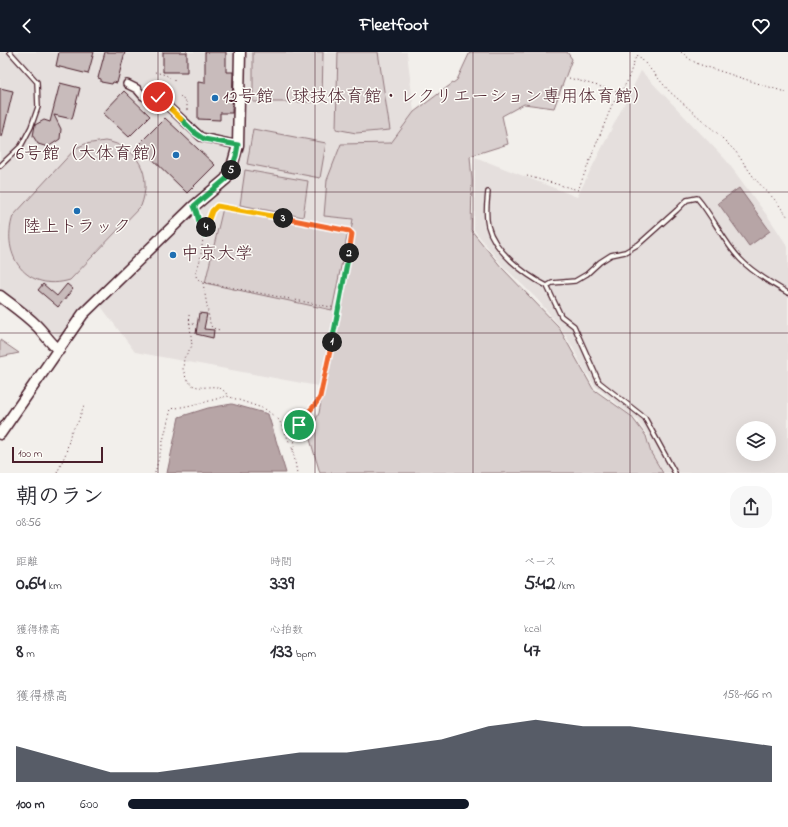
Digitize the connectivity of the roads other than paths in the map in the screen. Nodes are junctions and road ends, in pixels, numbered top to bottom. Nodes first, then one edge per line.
1 (10, 52) edge
2 (240, 52) edge
3 (128, 84) dead end
4 (238, 145) junction
5 (0, 166) edge
6 (488, 192) dead end
7 (547, 286) junction
8 (788, 292) edge
9 (0, 296) edge
10 (59, 350) junction
11 (0, 434) edge
12 (675, 473) edge

1 - 5 lane
2 - 4 street
3 - 4 street
4 - 10 street
6 - 7 lane
7 - 8 lane
7 - 12 lane
9 - 10 street
10 - 11 street

